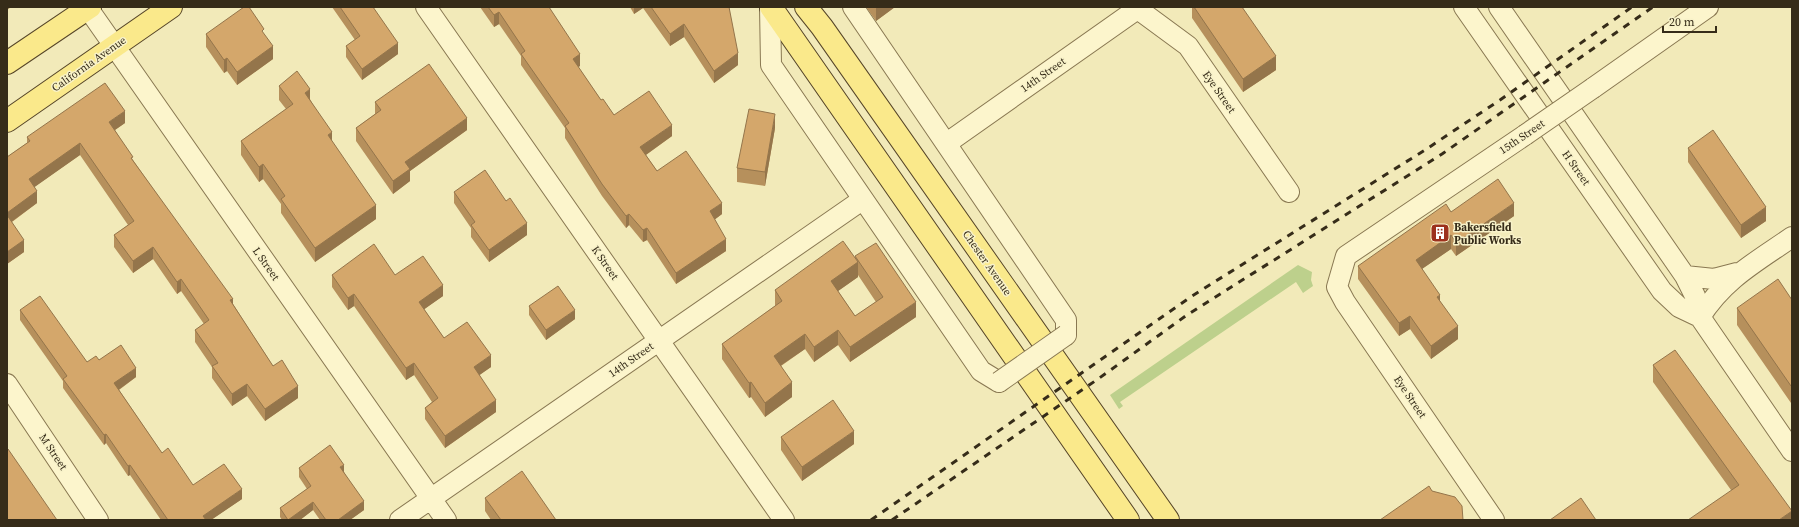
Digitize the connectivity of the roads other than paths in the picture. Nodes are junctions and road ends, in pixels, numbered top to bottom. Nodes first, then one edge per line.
1 (89, 7) edge
2 (171, 7) edge
3 (426, 7) edge
4 (770, 7) edge
5 (806, 7) edge
6 (854, 7) edge
7 (1464, 7) edge
8 (1499, 7) edge
9 (1708, 7) edge
10 (1137, 8) edge
11 (114, 46) junction
12 (7, 63) edge
13 (7, 121) edge
14 (947, 143) junction
15 (1289, 192) dead end
16 (862, 200) junction
17 (1792, 237) edge
18 (1746, 269) junction
19 (1341, 271) joint
20 (1685, 276) junction
21 (1700, 317) junction
22 (659, 340) junction
23 (7, 384) edge
24 (1792, 451) edge
25 (431, 499) junction
26 (98, 520) edge
27 (400, 520) edge
28 (446, 520) edge
29 (784, 520) edge
30 (1128, 520) edge
31 (1168, 520) edge
32 (1494, 520) edge

1 - 11 street, L Street
1 - 12 main road
2 - 11 main road, California Avenue
3 - 22 street, K Street
4 - 16 street
4 - 30 main road
5 - 31 main road, Chester Avenue
6 - 14 street
7 - 21 street, H Street
8 - 20 street
9 - 19 street, 15th Street, bridge
10 - 14 street, 14th Street
10 - 15 street, Eye Street
11 - 13 main road, California Avenue
11 - 25 street, L Street
14 - 16 street, bridge
16 - 22 street, 14th Street
17 - 18 street
18 - 20 street
18 - 21 street
19 - 32 street, Eye Street
20 - 21 street
21 - 24 street
22 - 25 street, 14th Street
22 - 29 street, K Street
23 - 26 street, M Street
25 - 27 street, 14th Street
25 - 28 street, L Street

